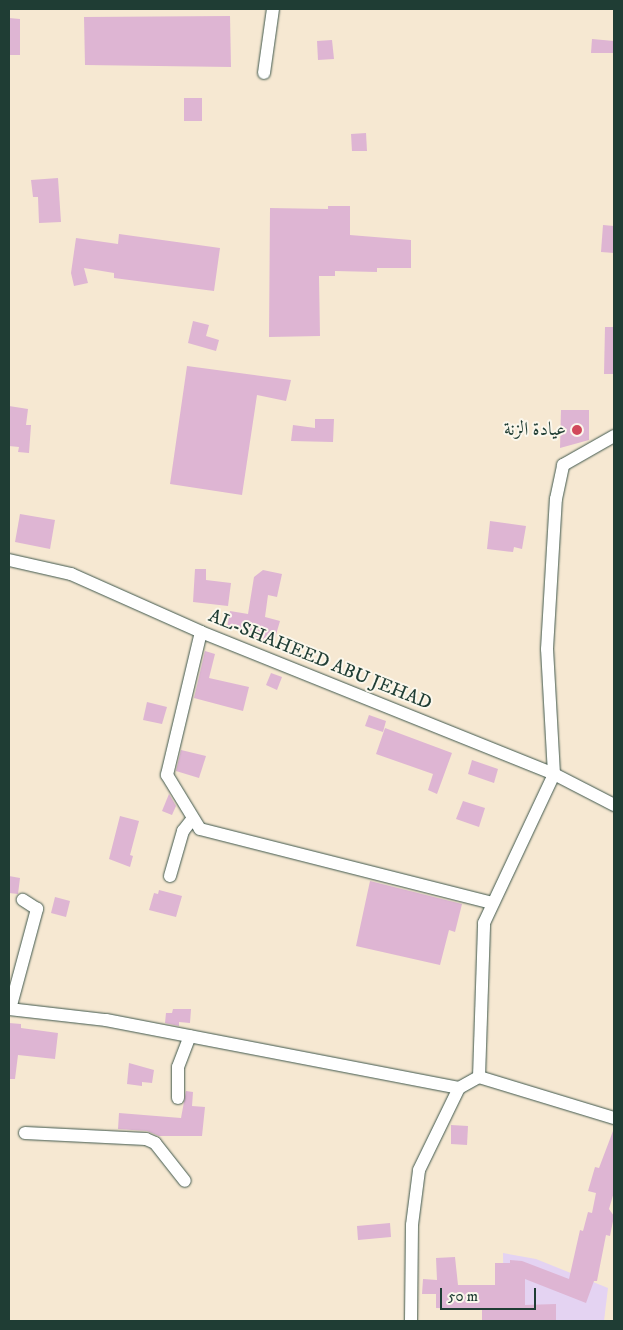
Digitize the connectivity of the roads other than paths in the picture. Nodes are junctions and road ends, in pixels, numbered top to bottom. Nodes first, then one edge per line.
1 (273, 9) edge
2 (264, 73) dead end
3 (614, 436) edge
4 (9, 560) edge
5 (202, 632) junction
6 (554, 774) junction
7 (614, 805) edge
8 (193, 818) junction
9 (170, 876) dead end
10 (24, 900) dead end
11 (492, 903) junction
12 (10, 1009) edge
13 (190, 1036) junction
14 (480, 1077) junction
15 (459, 1088) junction
16 (178, 1098) dead end
17 (614, 1118) edge
18 (25, 1133) dead end
19 (185, 1181) dead end
20 (411, 1321) edge

1 - 2 street
3 - 6 street
4 - 5 street, AL-SHAHEED ABU JEHAD
5 - 6 street, AL-SHAHEED ABU JEHAD
5 - 8 street
6 - 7 street, AL-SHAHEED ABU JEHAD
6 - 11 street
8 - 9 street
8 - 11 street
10 - 12 street
11 - 14 street
12 - 13 street
13 - 15 street
13 - 16 street
14 - 15 street
14 - 17 street
15 - 20 street
18 - 19 street

